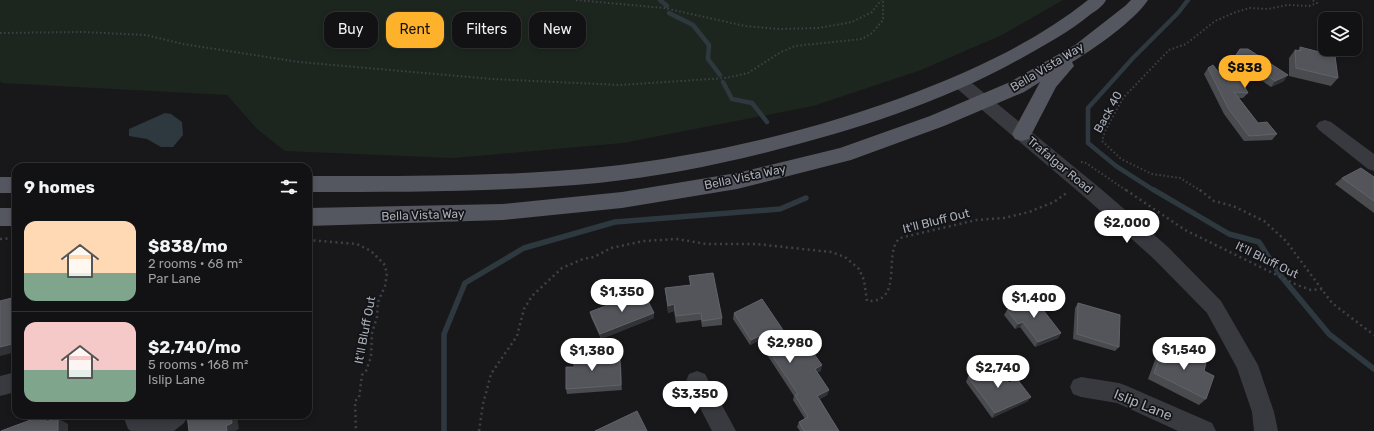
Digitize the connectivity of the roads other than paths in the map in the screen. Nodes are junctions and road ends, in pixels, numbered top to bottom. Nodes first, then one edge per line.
1 (1098, 0) edge
2 (1140, 0) edge
3 (1081, 49) junction
4 (961, 83) junction
5 (984, 102) junction
6 (1325, 126) dead end
7 (1022, 134) junction
8 (1374, 164) edge
9 (312, 184) edge
10 (0, 185) edge
11 (12, 185) edge
12 (0, 217) edge
13 (12, 217) edge
14 (312, 217) edge
15 (697, 382) dead end
16 (12, 383) edge
17 (0, 386) edge
18 (1080, 387) dead end
19 (136, 419) edge
20 (171, 419) edge
21 (724, 431) edge
22 (1204, 431) edge
23 (1266, 431) edge

1 - 4 main road
2 - 3 main road, Bella Vista Way
3 - 5 main road, Bella Vista Way
3 - 7 main road
4 - 5 street, Trafalgar Road
4 - 9 main road
5 - 7 street, Trafalgar Road
5 - 14 main road, Bella Vista Way
6 - 8 street
7 - 23 street, Trafalgar Road
10 - 11 main road
12 - 13 main road
15 - 21 street
16 - 17 street
18 - 22 street, Islip Lane
19 - 20 street

